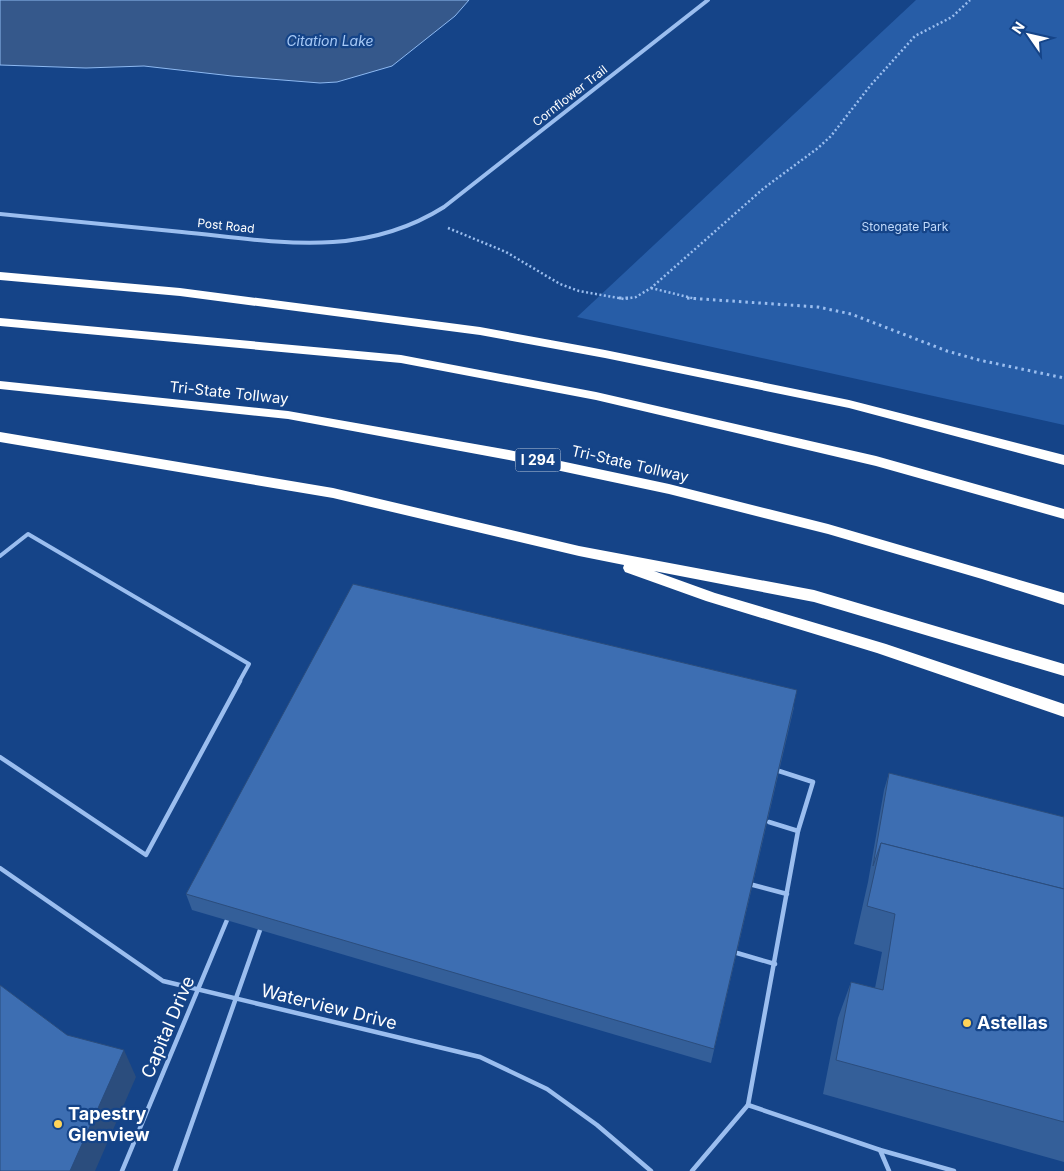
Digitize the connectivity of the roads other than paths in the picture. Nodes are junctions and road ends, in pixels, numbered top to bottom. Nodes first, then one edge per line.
1 (708, 0) edge
2 (444, 207) joint
3 (0, 214) edge
4 (0, 276) edge
5 (0, 322) edge
6 (0, 385) edge
7 (0, 437) edge
8 (1064, 460) edge
9 (1064, 514) edge
10 (579, 551) junction
11 (0, 556) edge
12 (1064, 599) edge
13 (1064, 670) edge
14 (1064, 711) edge
15 (0, 757) edge
16 (779, 771) edge
17 (768, 822) edge
18 (798, 831) junction
19 (0, 868) edge
20 (753, 885) edge
21 (787, 894) junction
22 (227, 920) edge
23 (260, 930) edge
24 (737, 953) edge
25 (775, 964) junction
26 (198, 991) junction
27 (235, 998) junction
28 (748, 1105) junction
29 (880, 1150) junction
30 (122, 1171) edge
31 (175, 1171) edge
32 (651, 1171) edge
33 (692, 1171) edge
34 (889, 1171) edge
35 (954, 1171) edge

1 - 2 street, Cornflower Trail
2 - 3 street, Post Road
4 - 8 highway
5 - 9 highway
6 - 12 highway, Tri-State Tollway / I 294
7 - 10 highway
10 - 13 highway
10 - 14 highway
11 - 15 lane
16 - 18 lane
17 - 18 lane
18 - 21 lane
19 - 26 lane, Waterview Drive
20 - 21 lane
21 - 25 lane
22 - 26 lane, Capital Drive
23 - 27 lane
24 - 25 lane
25 - 28 lane
26 - 27 lane, Waterview Drive
26 - 30 lane, Capital Drive
27 - 31 lane
27 - 32 lane, Waterview Drive
28 - 29 lane
28 - 33 lane
29 - 34 lane
29 - 35 lane

